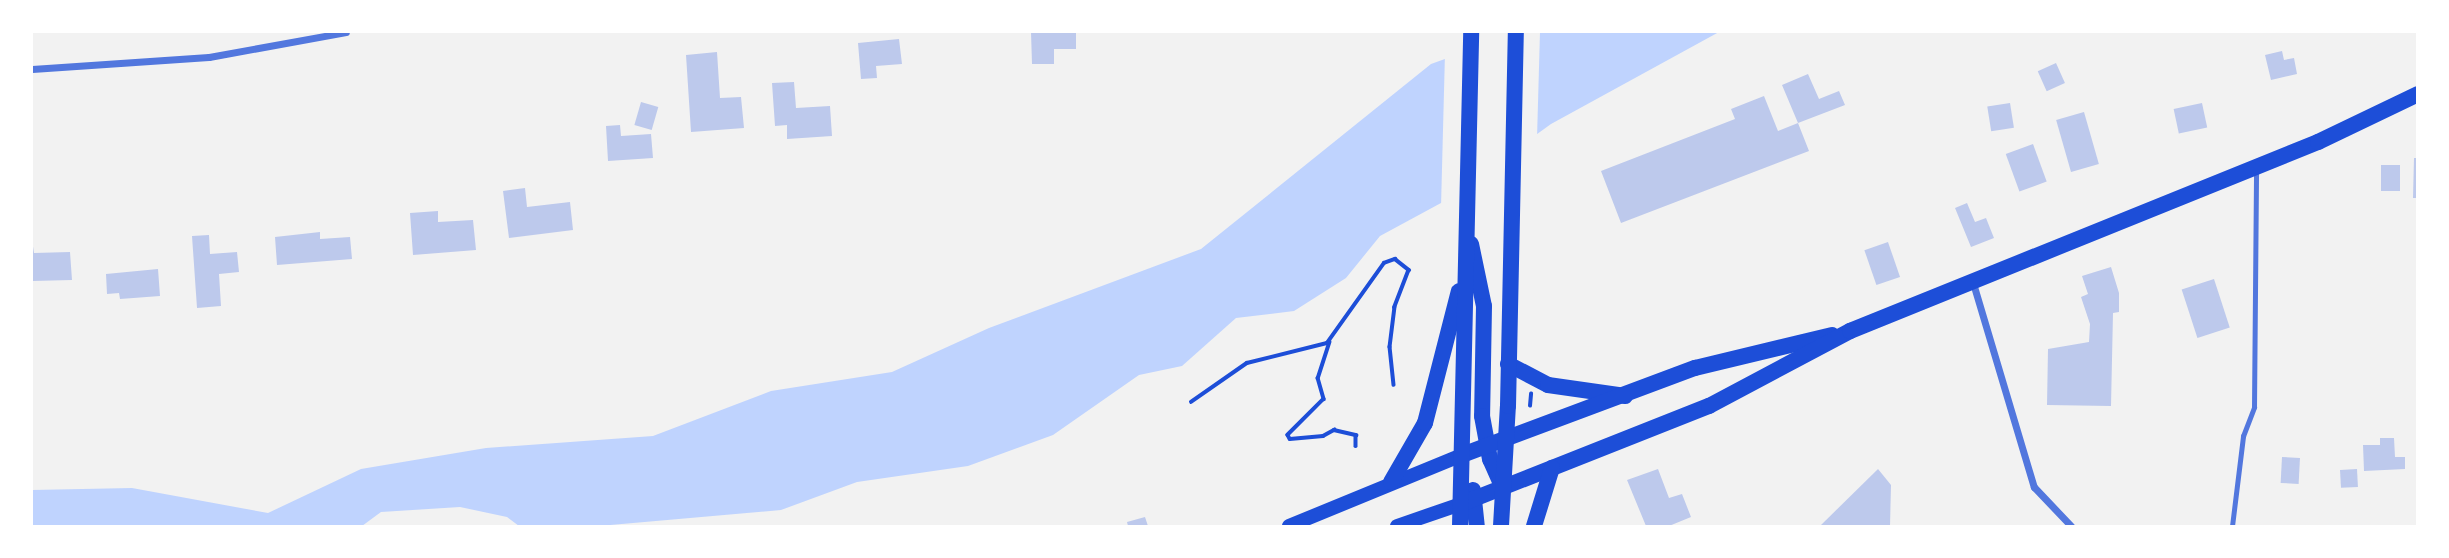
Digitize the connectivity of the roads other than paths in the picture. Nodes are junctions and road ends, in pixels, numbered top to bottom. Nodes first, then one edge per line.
1 (346, 32) edge
2 (1471, 32) edge
3 (1516, 32) edge
4 (32, 69) edge
5 (2417, 94) edge
6 (2256, 167) junction
7 (1466, 222) junction
8 (1465, 272) junction
9 (1973, 283) junction
10 (1850, 331) junction
11 (1508, 364) junction
12 (1625, 396) junction
13 (1506, 440) junction
14 (1486, 446) junction
15 (1462, 455) junction
16 (1552, 468) junction
17 (1391, 482) junction
18 (1503, 487) junction
19 (1467, 501) junction
20 (1289, 527) edge
21 (1397, 527) edge
22 (1460, 527) edge
23 (1477, 527) edge
24 (1501, 527) edge
25 (1534, 527) edge
26 (2071, 527) edge
27 (2232, 527) edge

1 - 4 street
2 - 7 main road
3 - 11 main road
5 - 6 main road
6 - 9 main road
6 - 27 lane
7 - 8 main road
7 - 14 main road
8 - 15 main road
8 - 17 main road
9 - 10 main road
9 - 26 street
10 - 12 main road
10 - 16 main road
11 - 12 main road
11 - 13 main road
12 - 13 main road
13 - 14 main road
13 - 18 main road
14 - 15 main road
14 - 18 main road
15 - 17 main road
15 - 19 main road
16 - 18 main road
16 - 25 main road
17 - 20 main road
18 - 19 main road
18 - 24 main road
19 - 21 main road
19 - 22 main road
19 - 23 main road

